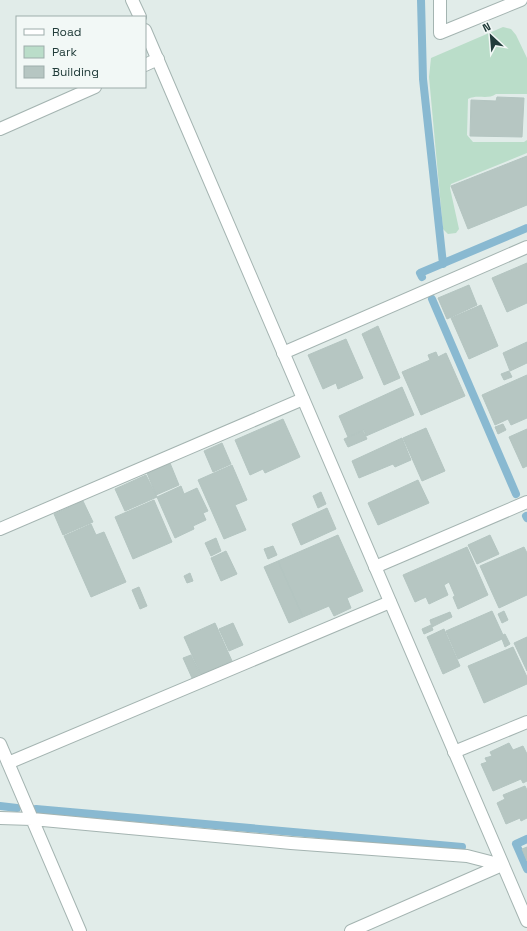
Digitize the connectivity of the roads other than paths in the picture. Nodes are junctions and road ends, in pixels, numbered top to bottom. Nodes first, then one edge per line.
1 (132, 0) edge
2 (440, 0) edge
3 (521, 0) edge
4 (140, 16) edge
5 (146, 32) edge
6 (158, 59) junction
7 (146, 65) edge
8 (93, 88) edge
9 (0, 129) edge
10 (527, 248) edge
11 (283, 353) junction
12 (303, 399) junction
13 (527, 502) edge
14 (0, 529) edge
15 (375, 567) junction
16 (390, 602) junction
17 (527, 722) edge
18 (0, 744) edge
19 (454, 752) junction
20 (8, 763) junction
21 (0, 818) edge
22 (32, 819) junction
23 (502, 865) junction
24 (527, 921) edge
25 (80, 931) edge
26 (350, 931) edge

1 - 4 street
2 - 3 street
5 - 6 street
6 - 7 street
6 - 11 street
8 - 9 street
10 - 11 street
11 - 12 street
12 - 14 street
12 - 15 street
13 - 15 street
15 - 16 street
16 - 19 street
16 - 20 street
17 - 19 street
18 - 20 street
19 - 23 street
20 - 22 street
21 - 22 street
22 - 23 street
22 - 25 street
23 - 24 street
23 - 26 street

